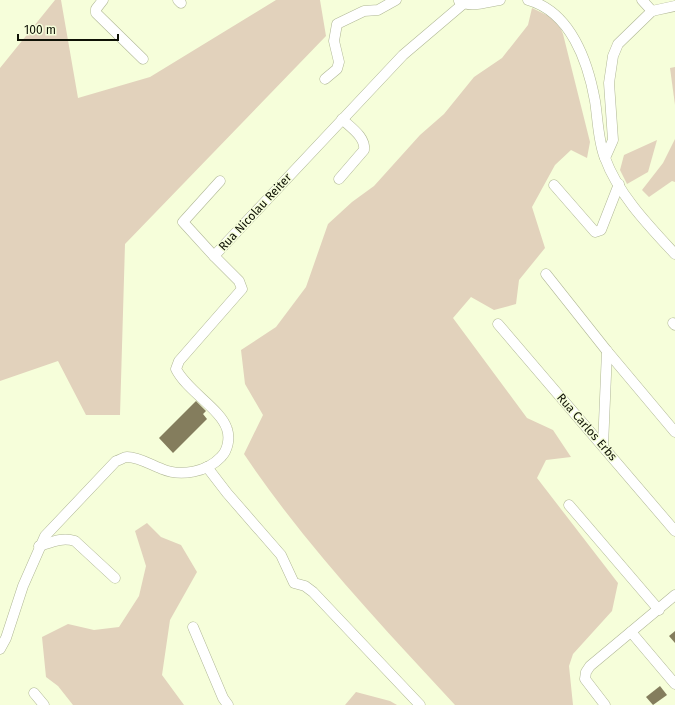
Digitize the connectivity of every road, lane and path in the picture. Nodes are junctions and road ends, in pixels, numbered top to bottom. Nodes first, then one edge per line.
1 (103, 0) edge
2 (396, 0) edge
3 (500, 0) edge
4 (528, 0) edge
5 (642, 0) edge
6 (460, 2) edge
7 (675, 6) edge
8 (652, 11) junction
9 (143, 59) dead end
10 (325, 79) dead end
11 (342, 119) junction
12 (605, 158) junction
13 (339, 179) dead end
14 (220, 181) dead end
15 (554, 184) dead end
16 (619, 184) junction
17 (675, 254) edge
18 (214, 256) junction
19 (546, 274) dead end
20 (498, 324) dead end
21 (607, 351) junction
22 (675, 432) edge
23 (603, 446) junction
24 (207, 467) junction
25 (569, 505) dead end
26 (675, 531) edge
27 (39, 546) junction
28 (115, 578) dead end
29 (675, 596) edge
30 (659, 610) junction
31 (193, 627) dead end
32 (631, 632) junction
33 (0, 649) edge
34 (675, 684) edge
35 (34, 693) dead end
36 (44, 705) edge
37 (228, 705) edge
38 (420, 705) edge
39 (605, 705) edge

1 - 9 street
2 - 10 street
3 - 6 street
4 - 12 street
5 - 8 street
6 - 11 street, Rua Nicolau Reiter
7 - 8 street
8 - 12 street
11 - 13 street
11 - 18 street, Rua Nicolau Reiter
12 - 16 street
14 - 18 street
15 - 16 street
16 - 17 street
18 - 24 street, Rua Nicolau Reiter
19 - 21 street
20 - 23 street, Rua Carlos Erbs
21 - 22 street
21 - 23 street
23 - 26 street, Rua Carlos Erbs
24 - 27 street, Rua Nicolau Reiter
24 - 38 street
25 - 30 street
27 - 28 street
27 - 33 street, Rua Nicolau Reiter
29 - 30 street
30 - 32 street
31 - 37 street
32 - 34 street
32 - 39 street
35 - 36 street

